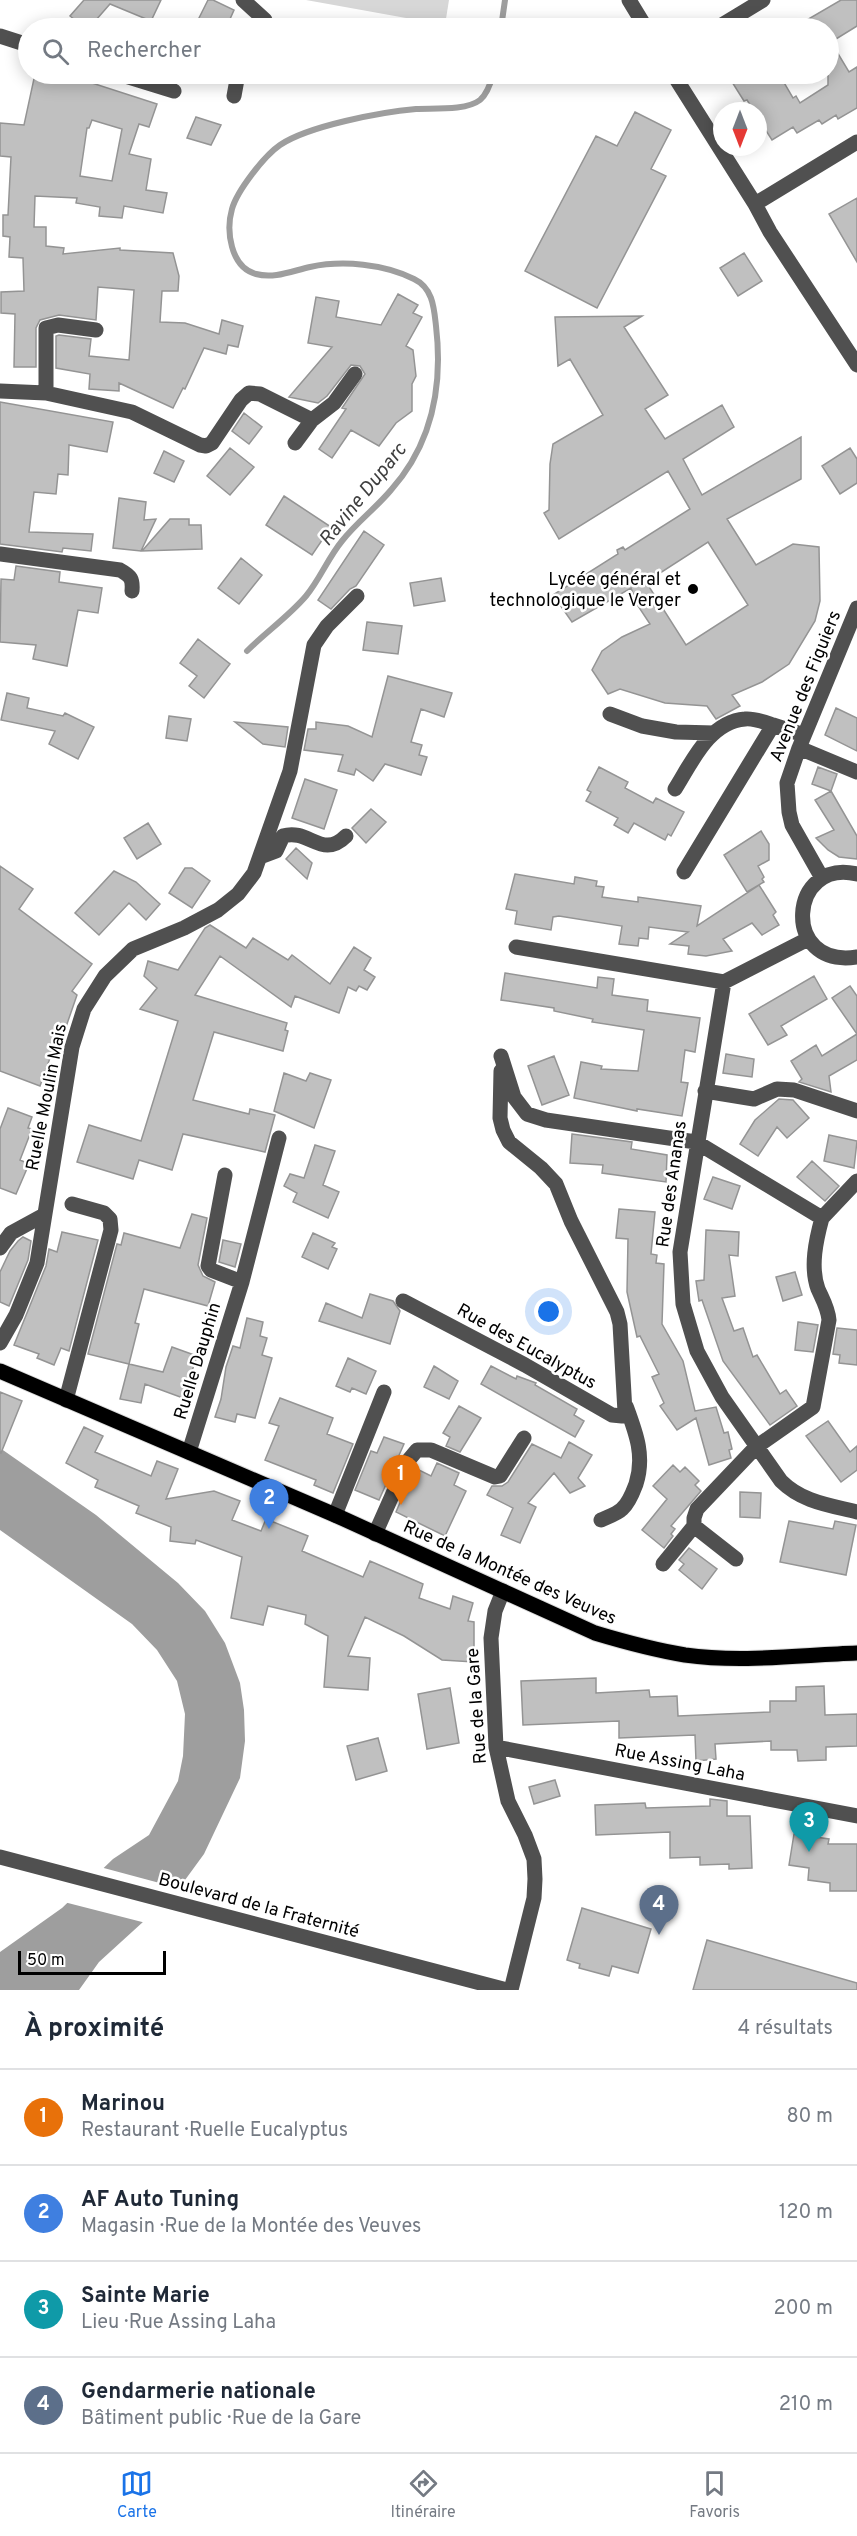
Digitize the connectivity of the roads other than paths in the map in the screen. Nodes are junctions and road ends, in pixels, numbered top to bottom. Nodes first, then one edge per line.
1 (243, 0) edge
2 (629, 0) edge
3 (763, 0) edge
4 (264, 18) edge
5 (640, 18) edge
6 (733, 18) edge
7 (0, 36) edge
8 (18, 42) edge
9 (153, 84) edge
10 (236, 84) edge
11 (679, 84) edge
12 (174, 90) dead end
13 (234, 96) dead end
14 (857, 142) edge
15 (755, 204) junction
16 (96, 330) dead end
17 (852, 346) edge
18 (857, 365) edge
19 (355, 374) dead end
20 (0, 391) edge
21 (46, 393) junction
22 (312, 420) junction
23 (295, 443) dead end
24 (0, 554) edge
25 (132, 591) dead end
26 (357, 596) dead end
27 (857, 608) edge
28 (610, 714) dead end
29 (773, 725) junction
30 (714, 733) junction
31 (802, 741) junction
32 (857, 772) edge
33 (675, 789) dead end
34 (346, 836) dead end
35 (260, 857) junction
36 (684, 873) dead end
37 (857, 874) edge
38 (822, 878) junction
39 (808, 939) junction
40 (516, 947) dead end
41 (857, 957) edge
42 (724, 982) junction
43 (705, 1091) junction
44 (857, 1111) edge
45 (279, 1138) dead end
46 (696, 1142) junction
47 (225, 1175) dead end
48 (857, 1181) edge
49 (72, 1204) dead end
50 (44, 1215) junction
51 (822, 1218) junction
52 (0, 1248) edge
53 (242, 1282) junction
54 (403, 1301) dead end
55 (0, 1343) edge
56 (0, 1371) edge
57 (384, 1392) dead end
58 (66, 1400) junction
59 (626, 1406) junction
60 (524, 1438) dead end
61 (756, 1447) junction
62 (189, 1452) junction
63 (857, 1512) edge
64 (335, 1515) junction
65 (601, 1520) dead end
66 (694, 1526) junction
67 (375, 1534) junction
68 (736, 1559) dead end
69 (663, 1564) dead end
70 (503, 1591) junction
71 (857, 1653) edge
72 (496, 1747) junction
73 (857, 1816) edge
74 (0, 1857) edge
75 (509, 1990) edge

1 - 4 street
2 - 5 street
3 - 6 street
7 - 8 street
9 - 12 street
10 - 13 street
11 - 15 street
14 - 15 street
15 - 17 street
16 - 21 street
17 - 18 street
19 - 22 street
20 - 21 street
21 - 22 street
22 - 23 street
24 - 25 street
26 - 35 street, Ruelle Moulin Mais
27 - 31 street, Avenue des Figuiers
28 - 30 street
29 - 30 street
29 - 31 street
29 - 36 street
30 - 33 street
31 - 32 street
31 - 38 street, Avenue des Figuiers
34 - 35 street
35 - 50 street, Ruelle Moulin Mais
37 - 38 street
38 - 39 street
39 - 41 street
39 - 42 street
40 - 42 street
42 - 43 street, Rue des Ananas
43 - 44 street
43 - 46 street, Rue des Ananas
45 - 53 street, Ruelle Dauphin
46 - 51 street
46 - 59 street, Rue des Eucalyptus
46 - 61 street, Rue des Ananas
47 - 53 street
48 - 51 street
49 - 58 street
50 - 52 street
50 - 55 street, Ruelle Moulin Mais
51 - 61 street
53 - 62 street, Ruelle Dauphin
54 - 59 street, Rue des Eucalyptus
56 - 58 main road, Rue de la Montée des Veuves
57 - 64 street
58 - 62 main road, Rue de la Montée des Veuves
59 - 65 street, Rue des Eucalyptus
60 - 67 street
61 - 63 street, Rue des Ananas
61 - 66 street
62 - 64 main road, Rue de la Montée des Veuves
64 - 67 main road, Rue de la Montée des Veuves
66 - 68 street
66 - 69 street
67 - 70 main road, Rue de la Montée des Veuves
70 - 71 main road, Rue de la Montée des Veuves
70 - 72 street, Rue de la Gare
72 - 73 street, Rue Assing Laha
72 - 75 street, Rue de la Gare
74 - 75 street, Boulevard de la Fraternité

